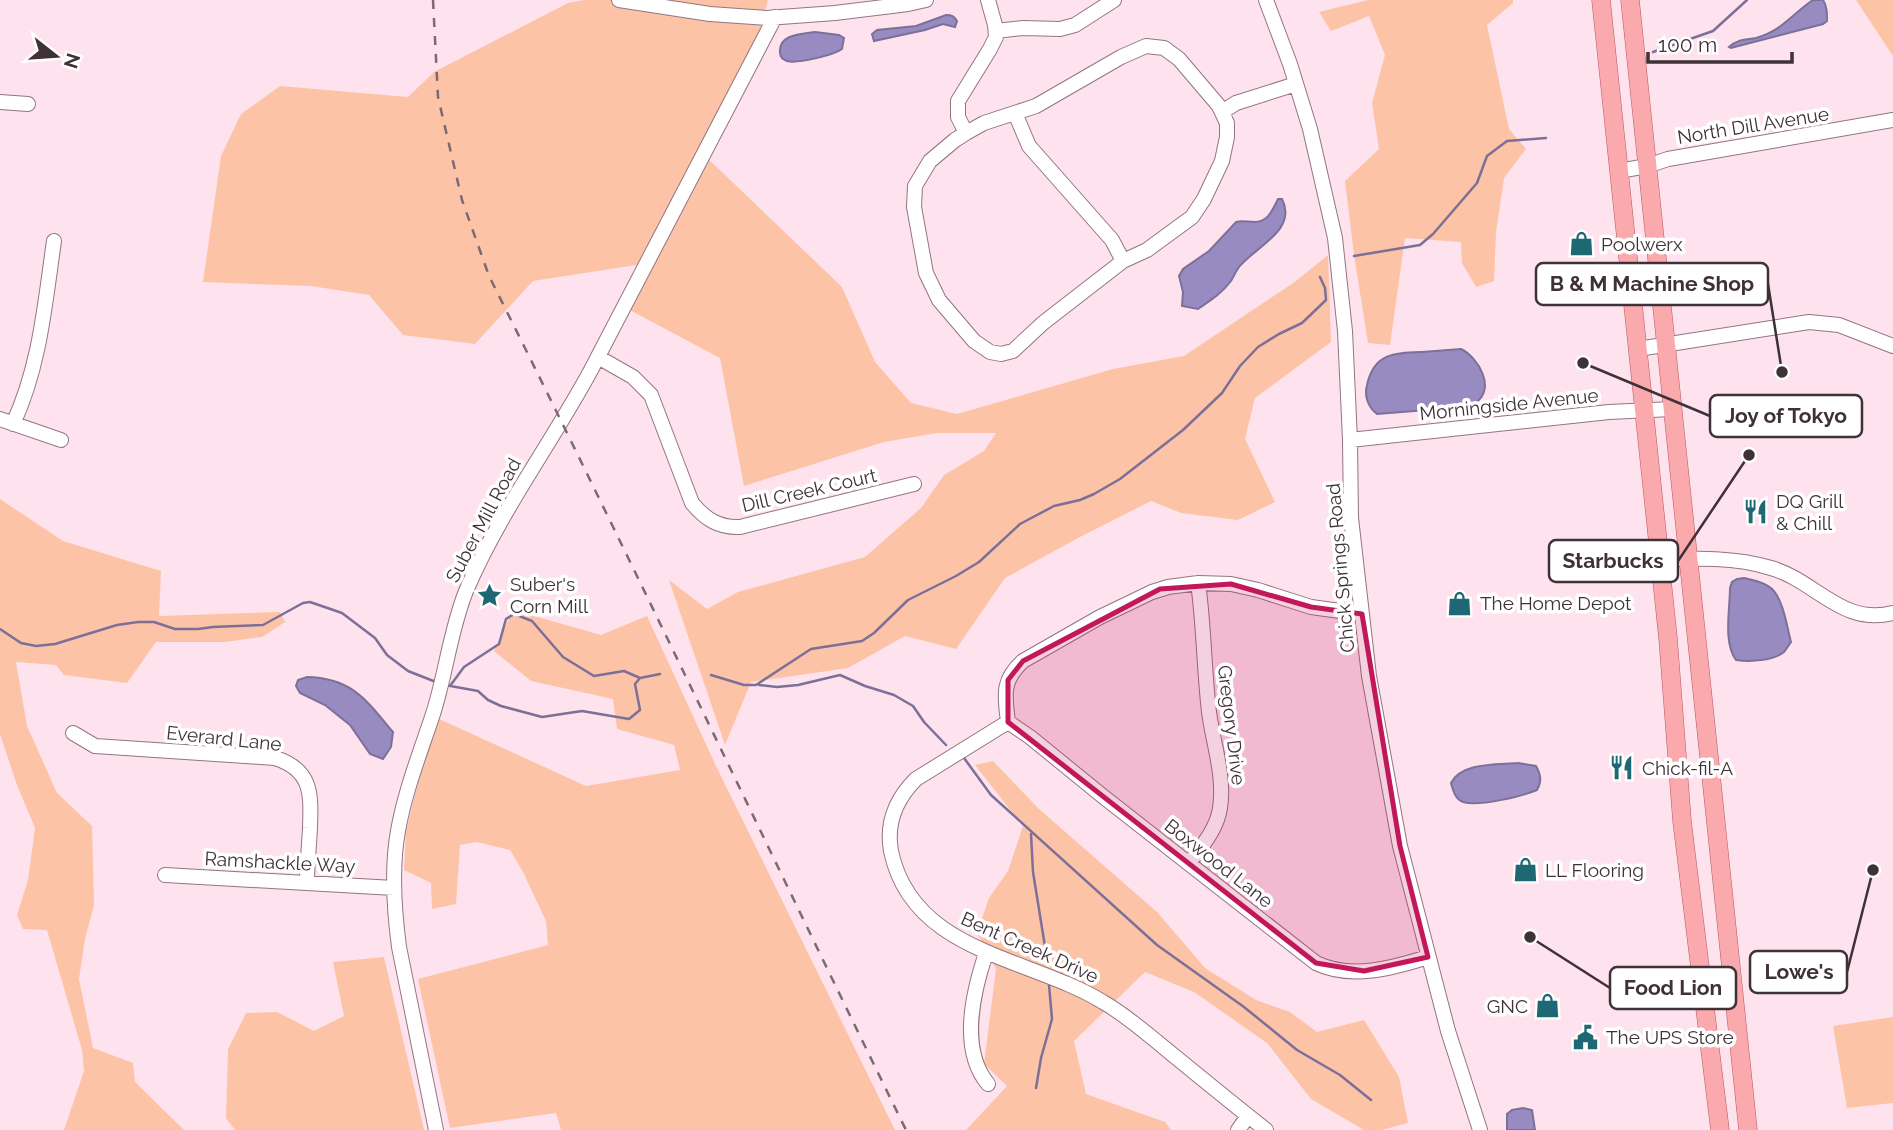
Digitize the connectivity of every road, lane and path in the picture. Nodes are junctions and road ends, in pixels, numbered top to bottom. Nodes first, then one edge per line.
1 (620, 0) edge
2 (926, 0) edge
3 (988, 0) edge
4 (1114, 0) edge
5 (1266, 0) edge
6 (1601, 0) edge
7 (1630, 0) edge
8 (775, 17) junction
9 (996, 31) junction
10 (1296, 84) junction
11 (0, 102) edge
12 (27, 104) dead end
13 (1222, 112) junction
14 (1015, 113) junction
15 (1893, 120) edge
16 (966, 133) junction
17 (1647, 166) junction
18 (1619, 171) junction
19 (54, 241) dead end
20 (1123, 261) junction
21 (1666, 344) junction
22 (1893, 346) edge
23 (1638, 349) junction
24 (598, 357) junction
25 (1672, 409) junction
26 (1644, 411) junction
27 (7, 421) edge
28 (61, 440) dead end
29 (1350, 440) junction
30 (914, 484) dead end
31 (1688, 559) junction
32 (1660, 560) junction
33 (1198, 583) junction
34 (1893, 613) edge
35 (1362, 614) junction
36 (1008, 722) junction
37 (73, 733) dead end
38 (1189, 863) junction
39 (165, 875) dead end
40 (307, 883) junction
41 (394, 888) junction
42 (986, 953) junction
43 (1428, 957) junction
44 (988, 1084) dead end
45 (1248, 1116) junction
46 (436, 1130) edge
47 (1238, 1130) edge
48 (1266, 1130) edge
49 (1480, 1130) edge
50 (1720, 1130) edge
51 (1748, 1130) edge

1 - 8 street
2 - 8 street
3 - 9 street
4 - 9 street
5 - 10 street, Chick Springs Road
6 - 18 main road
7 - 17 main road
8 - 24 street, Suber Mill Road
9 - 16 street
10 - 13 street
10 - 29 street, Chick Springs Road
11 - 12 street
13 - 14 street
13 - 20 street
14 - 16 street
14 - 20 street
15 - 17 street, North Dill Avenue
16 - 20 street
17 - 18 street, North Dill Avenue
17 - 21 main road
18 - 23 main road
19 - 27 street
21 - 22 street
21 - 23 street
21 - 25 main road
23 - 26 main road
24 - 30 street, Dill Creek Court
24 - 41 street, Suber Mill Road
25 - 26 street, Morningside Avenue
25 - 31 main road
26 - 29 street, Morningside Avenue
26 - 32 main road
27 - 28 street
29 - 35 street, Chick Springs Road
31 - 32 street
31 - 34 street
31 - 51 main road
32 - 50 main road
33 - 35 street
33 - 36 street
33 - 38 street, Gregory Drive
35 - 43 street, Chick Springs Road
36 - 38 street, Boxwood Lane
36 - 42 street, Bent Creek Drive
37 - 40 street, Everard Lane
38 - 43 street, Boxwood Lane
39 - 40 street, Ramshackle Way
40 - 41 street, Ramshackle Way
41 - 46 street, Suber Mill Road
42 - 44 street
42 - 45 street, Bent Creek Drive
43 - 49 street, Chick Springs Road
45 - 47 street
45 - 48 street, Bent Creek Drive

